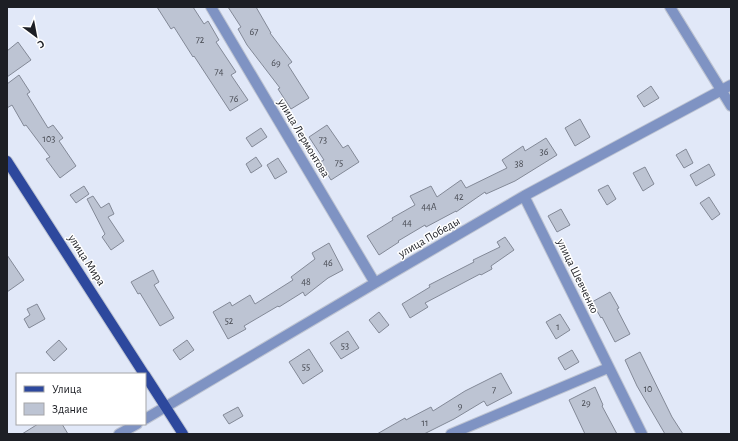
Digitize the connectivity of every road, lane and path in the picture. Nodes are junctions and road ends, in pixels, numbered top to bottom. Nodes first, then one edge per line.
1 (211, 7) edge
2 (670, 7) edge
3 (731, 85) edge
4 (721, 90) junction
5 (731, 106) edge
6 (7, 161) edge
7 (524, 196) junction
8 (375, 283) junction
9 (608, 368) junction
10 (144, 373) edge
11 (146, 377) edge
12 (166, 408) junction
13 (146, 418) edge
14 (135, 425) edge
15 (119, 434) edge
16 (183, 434) edge
17 (451, 434) edge
18 (642, 434) edge

1 - 8 street, улица Лермонтова
2 - 4 street
3 - 4 street, улица Победы
4 - 5 street
4 - 7 street, улица Победы
6 - 10 main road, улица Мира
7 - 8 street, улица Победы
7 - 9 street, улица Шевченко
8 - 12 street, улица Победы
9 - 17 street
9 - 18 street, улица Шевченко
11 - 12 main road, улица Мира
12 - 13 street, улица Победы
12 - 16 main road, улица Мира
14 - 15 street

